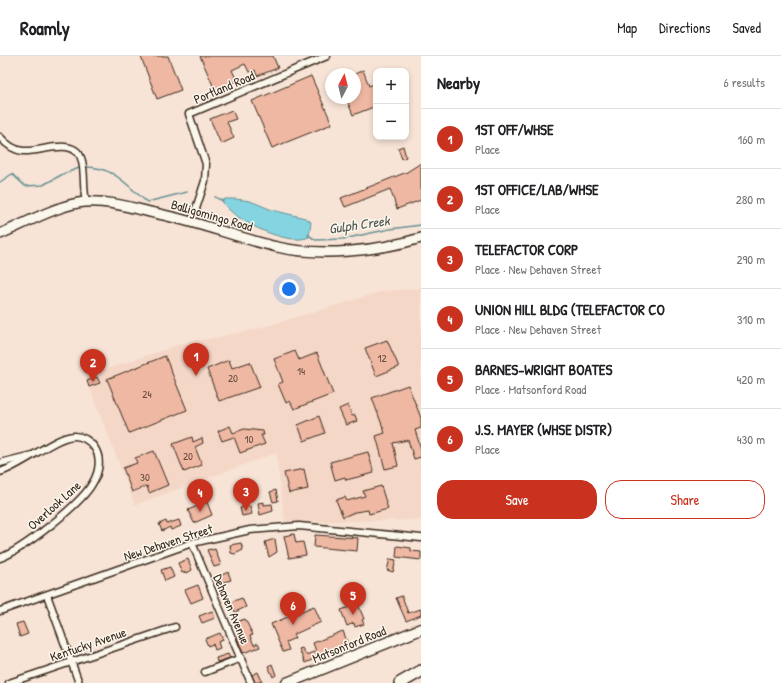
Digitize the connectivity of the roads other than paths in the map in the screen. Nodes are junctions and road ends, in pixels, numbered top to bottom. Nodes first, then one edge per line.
1 (327, 56) edge
2 (0, 137) edge
3 (86, 202) junction
4 (192, 221) junction
5 (0, 234) edge
6 (421, 238) edge
7 (37, 454) junction
8 (0, 463) edge
9 (0, 472) edge
10 (421, 538) edge
11 (192, 543) junction
12 (0, 558) edge
13 (47, 595) junction
14 (0, 611) edge
15 (175, 627) dead end
16 (421, 629) edge
17 (241, 658) junction
18 (72, 661) junction
19 (421, 671) edge
20 (205, 672) dead end
21 (421, 680) edge
22 (9, 683) edge
23 (79, 683) edge
24 (251, 683) edge
25 (287, 683) edge
26 (400, 683) edge
27 (416, 683) edge

1 - 4 street, Portland Road
2 - 3 street
3 - 4 street, Balligomingo Road
3 - 5 street, Balligomingo Road
4 - 6 street, Balligomingo Road
7 - 8 street, Overlook Lane
7 - 9 street, Overlook Lane
7 - 12 street, Overlook Lane
10 - 11 street, New Dehaven Street
11 - 13 street, New Dehaven Street
11 - 17 street, Dehaven Avenue
13 - 14 street, New Dehaven Street
13 - 18 street
15 - 18 street, Kentucky Avenue
16 - 25 main road, Matsonford Road
17 - 20 street
17 - 24 street, Dehaven Avenue
18 - 22 street, Kentucky Avenue
18 - 23 street
19 - 26 highway
21 - 27 highway

